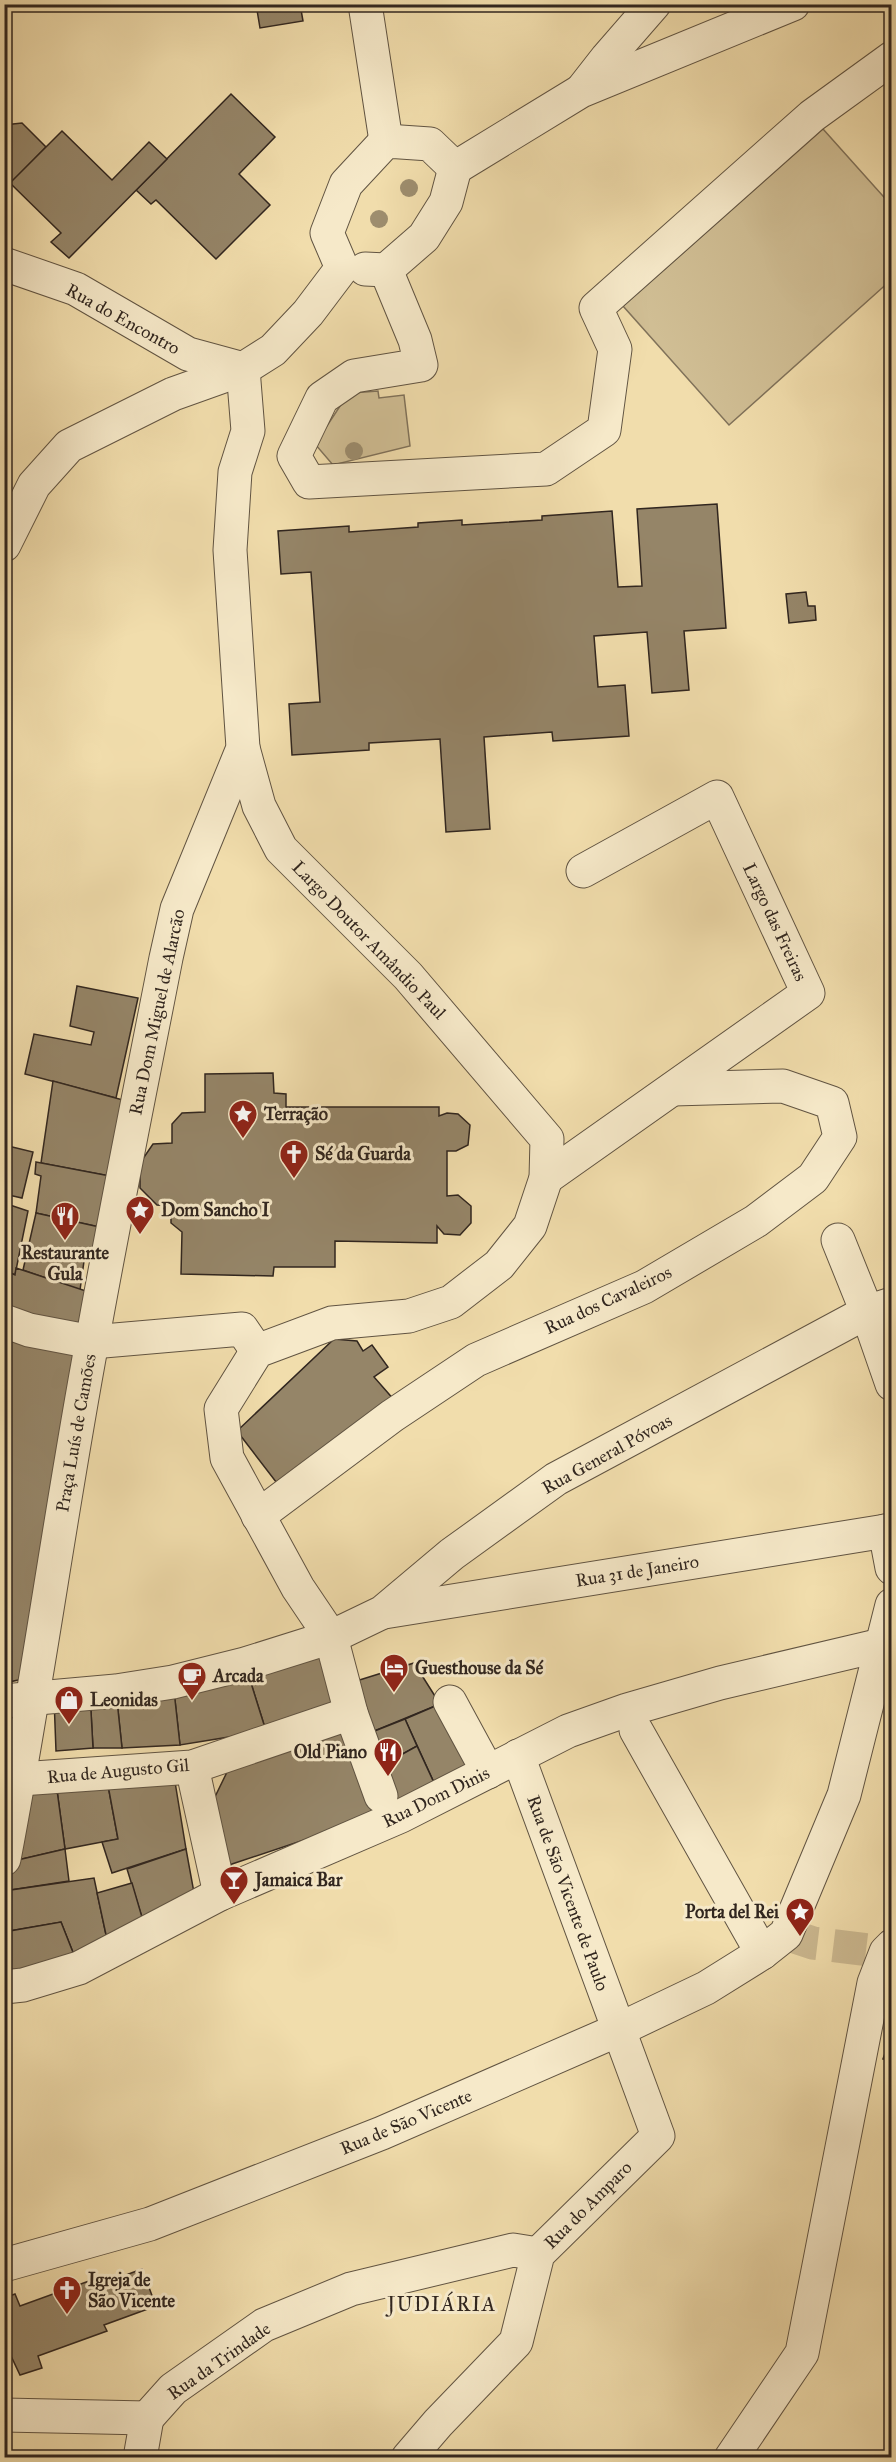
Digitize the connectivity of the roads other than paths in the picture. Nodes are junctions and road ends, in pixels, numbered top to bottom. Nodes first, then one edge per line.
1 (365, 4) edge
2 (654, 4) edge
3 (793, 4) edge
4 (891, 58) edge
5 (581, 91) junction
6 (386, 141) junction
7 (455, 168) junction
8 (4, 264) edge
9 (342, 268) junction
10 (386, 270) junction
11 (243, 369) junction
12 (4, 545) edge
13 (243, 748) junction
14 (583, 871) dead end
15 (673, 1089) junction
16 (546, 1178) junction
17 (838, 1240) dead end
18 (879, 1308) edge
19 (4, 1321) edge
20 (92, 1342) junction
21 (257, 1352) junction
22 (891, 1384) edge
23 (258, 1516) junction
24 (888, 1530) edge
25 (891, 1568) edge
26 (891, 1605) edge
27 (383, 1612) junction
28 (331, 1637) junction
29 (881, 1645) junction
30 (18, 1700) edge
31 (450, 1702) dead end
32 (351, 1713) junction
33 (636, 1730) dead end
34 (518, 1756) junction
35 (192, 1767) junction
36 (488, 1772) junction
37 (20, 1779) junction
38 (381, 1796) dead end
39 (4, 1859) edge
40 (220, 1894) junction
41 (774, 1943) junction
42 (889, 1949) edge
43 (4, 1987) edge
44 (618, 2030) junction
45 (538, 2254) junction
46 (4, 2265) edge
47 (4, 2415) edge
48 (147, 2418) junction
49 (140, 2457) edge
50 (408, 2457) edge
51 (731, 2457) edge

1 - 6 street
2 - 5 street
3 - 5 street
4 - 10 street
5 - 7 street
6 - 7 street
6 - 9 street
7 - 10 street
8 - 11 street, Rua do Encontro
9 - 10 street
9 - 11 street
11 - 12 street
11 - 13 street, Rua Dom Miguel de Alarcão
13 - 16 street, Largo Doutor Amândio Paul
13 - 20 street, Rua Dom Miguel de Alarcão
14 - 15 street, Largo das Freiras
15 - 16 street, Largo das Freiras
15 - 23 street, Rua dos Cavaleiros
16 - 21 street
17 - 18 street
18 - 22 street
18 - 27 street, Rua General Póvoas
19 - 20 street
20 - 21 street, Praça Luís de Camões
20 - 30 street, Praça Luís de Camões
21 - 23 street
23 - 28 street
24 - 25 street
24 - 27 street, Rua 31 de Janeiro
26 - 29 street
27 - 28 street, Rua General Póvoas
28 - 30 street, Rua General Póvoas
28 - 32 street
29 - 34 street, Rua Dom Dinis
29 - 41 street
30 - 37 street, Praça Luís de Camões
31 - 36 street
32 - 35 street, Rua de Augusto Gil
32 - 38 street
33 - 41 street
34 - 36 street, Rua Dom Dinis
34 - 44 street, Rua de São Vicente de Paulo
35 - 37 street, Rua de Augusto Gil
35 - 40 street
36 - 40 street, Rua Dom Dinis
37 - 39 street, Praça Luís de Camões
40 - 43 street, Rua Dom Dinis
41 - 44 street, Rua de São Vicente
42 - 51 street
44 - 45 street, Rua do Amparo
44 - 46 street, Rua de São Vicente
45 - 48 street, Rua da Trindade
45 - 50 street, Rua do Amparo
47 - 48 street
48 - 49 street

